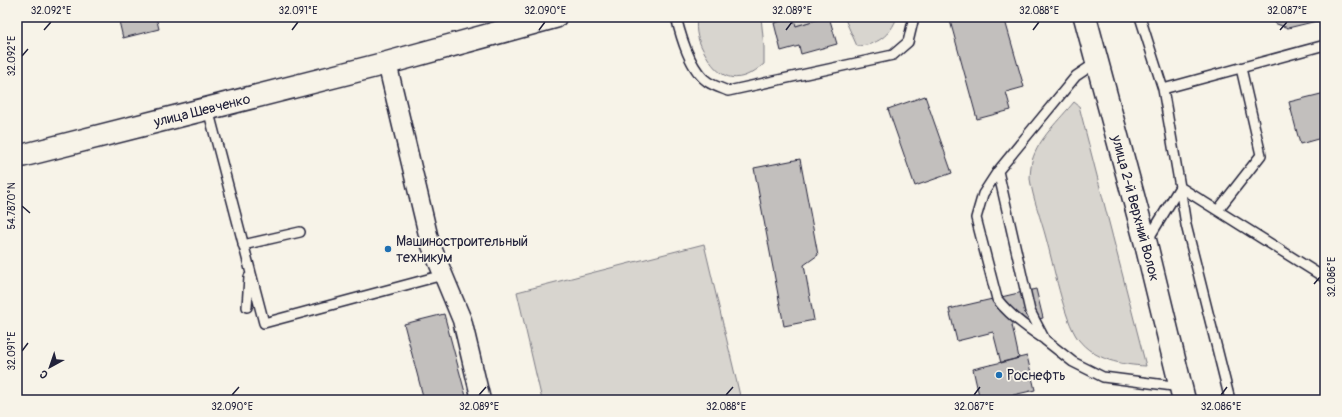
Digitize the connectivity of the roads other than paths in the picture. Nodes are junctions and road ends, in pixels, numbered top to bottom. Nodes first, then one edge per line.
1 (555, 17) edge
2 (676, 17) edge
3 (914, 17) edge
4 (1085, 17) edge
5 (1140, 17) edge
6 (1325, 45) edge
7 (1097, 62) junction
8 (387, 63) junction
9 (1241, 68) junction
10 (1163, 89) junction
11 (208, 109) junction
12 (17, 157) edge
13 (998, 171) junction
14 (1180, 187) junction
15 (1218, 210) junction
16 (300, 232) dead end
17 (1146, 244) junction
18 (243, 245) junction
19 (249, 267) junction
20 (444, 276) junction
21 (1325, 278) edge
22 (247, 307) dead end
23 (1045, 340) junction
24 (1183, 394) edge
25 (482, 400) edge
26 (1230, 400) edge

1 - 8 street, улица Шевченко
2 - 3 lane
4 - 7 street, улица 2-й Верхний Волок
5 - 10 lane
6 - 9 lane
7 - 13 lane
7 - 17 street, улица 2-й Верхний Волок
8 - 11 street, улица Шевченко
8 - 20 street
9 - 10 lane
9 - 15 lane
10 - 14 lane
11 - 12 street, улица Шевченко
11 - 18 lane
13 - 23 lane
13 - 23 lane
14 - 15 lane
14 - 17 lane
14 - 26 lane
15 - 21 lane
16 - 18 lane
17 - 24 street, улица 2-й Верхний Волок
18 - 19 lane
19 - 20 lane
19 - 22 lane
20 - 25 street
23 - 24 lane

